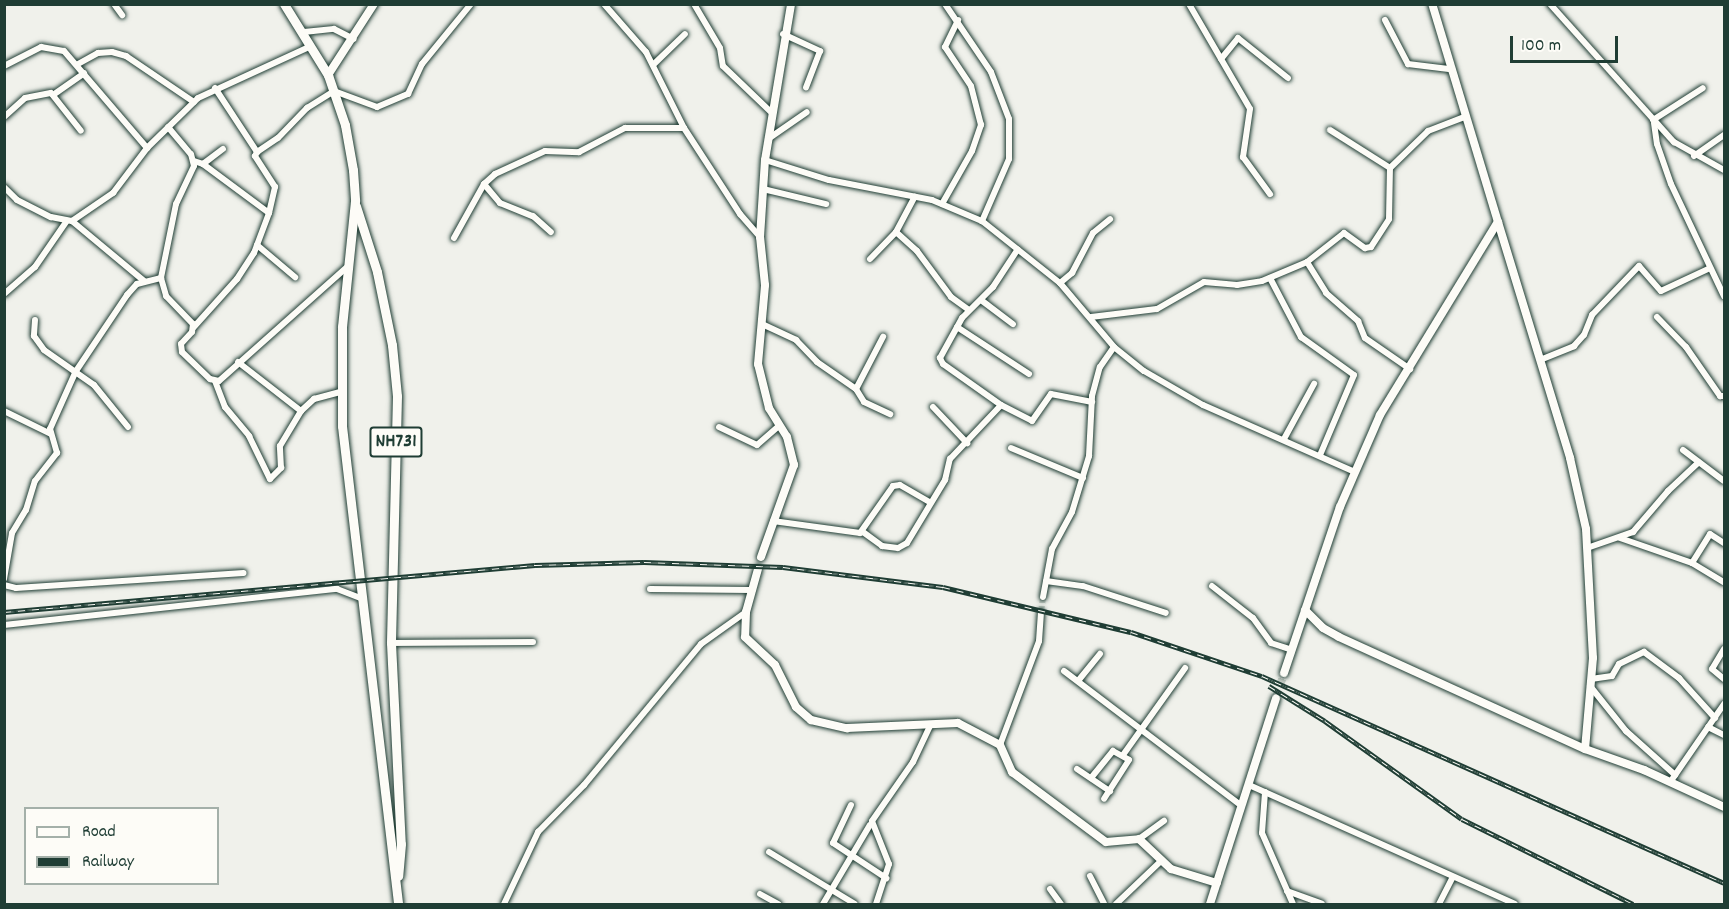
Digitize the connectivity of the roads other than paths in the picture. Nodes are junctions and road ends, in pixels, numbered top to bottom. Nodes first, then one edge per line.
1 (114, 4) edge
2 (278, 4) edge
3 (374, 4) edge
4 (471, 4) edge
5 (604, 4) edge
6 (694, 4) edge
7 (791, 4) edge
8 (945, 4) edge
9 (1189, 4) edge
10 (1432, 4) edge
11 (1550, 4) edge
12 (286, 7) edge
13 (122, 15) dead end
14 (958, 20) junction
15 (1385, 20) dead end
16 (303, 32) junction
17 (685, 34) dead end
18 (783, 34) junction
19 (354, 39) junction
20 (312, 46) junction
21 (1221, 59) junction
22 (78, 64) junction
23 (654, 64) junction
24 (4, 66) edge
25 (1449, 69) junction
26 (84, 73) junction
27 (328, 75) junction
28 (1288, 78) dead end
29 (806, 87) dead end
30 (215, 88) junction
31 (1703, 88) dead end
32 (334, 91) junction
33 (53, 95) junction
34 (194, 102) junction
35 (772, 112) junction
36 (807, 112) dead end
37 (4, 117) edge
38 (1465, 117) junction
39 (1653, 121) junction
40 (168, 127) junction
41 (684, 128) junction
42 (1330, 130) dead end
43 (81, 131) dead end
44 (1725, 135) edge
45 (767, 140) junction
46 (147, 148) junction
47 (223, 149) dead end
48 (257, 152) junction
49 (1694, 156) junction
50 (765, 160) junction
51 (194, 161) junction
52 (203, 164) junction
53 (1390, 168) junction
54 (1725, 170) edge
55 (483, 184) junction
56 (4, 187) edge
57 (763, 189) junction
58 (1270, 194) dead end
59 (915, 197) junction
60 (355, 201) junction
61 (826, 204) dead end
62 (942, 204) junction
63 (269, 213) junction
64 (1110, 219) dead end
65 (69, 221) junction
66 (982, 221) junction
67 (1498, 222) junction
68 (551, 232) dead end
69 (896, 232) junction
70 (760, 237) junction
71 (454, 238) dead end
72 (257, 245) junction
73 (1018, 249) junction
74 (870, 259) dead end
75 (1307, 262) junction
76 (348, 266) junction
77 (1710, 268) junction
78 (295, 277) dead end
79 (161, 278) junction
80 (1270, 278) junction
81 (144, 281) junction
82 (1060, 283) junction
83 (4, 294) edge
84 (1725, 296) edge
85 (981, 300) junction
86 (969, 310) junction
87 (1091, 317) junction
88 (1657, 317) dead end
89 (35, 320) dead end
90 (762, 324) junction
91 (1013, 324) dead end
92 (957, 327) junction
93 (194, 328) junction
94 (883, 338) dead end
95 (1114, 347) junction
96 (1540, 360) junction
97 (238, 362) junction
98 (1410, 370) junction
99 (76, 371) junction
100 (1029, 374) dead end
101 (215, 381) junction
102 (1314, 384) dead end
103 (856, 389) junction
104 (340, 392) junction
105 (1725, 396) edge
106 (1092, 402) junction
107 (1001, 405) junction
108 (933, 407) dead end
109 (4, 411) edge
110 (302, 411) junction
111 (890, 414) dead end
112 (780, 425) junction
113 (128, 427) dead end
114 (719, 427) dead end
115 (51, 434) junction
116 (1284, 439) junction
117 (967, 443) junction
118 (1011, 448) dead end
119 (1683, 450) dead end
120 (1320, 455) junction
121 (1699, 462) junction
122 (1355, 472) junction
123 (1083, 478) junction
124 (1725, 482) edge
125 (930, 502) junction
126 (773, 521) junction
127 (863, 532) junction
128 (1620, 538) junction
129 (1725, 543) edge
130 (1587, 548) junction
131 (760, 557) dead end
132 (1692, 563) junction
133 (758, 569) dead end
134 (244, 573) dead end
135 (4, 579) edge
136 (1046, 581) junction
137 (1725, 582) edge
138 (4, 585) edge
139 (1212, 586) dead end
140 (650, 589) dead end
141 (751, 590) junction
142 (1044, 597) tunnel mouth
143 (360, 598) junction
144 (1305, 610) junction
145 (746, 612) junction
146 (1041, 612) tunnel mouth
147 (1166, 613) dead end
148 (4, 625) edge
149 (533, 642) dead end
150 (391, 643) junction
151 (1725, 649) edge
152 (1292, 650) junction
153 (1100, 654) dead end
154 (1185, 669) dead end
155 (1064, 671) dead end
156 (1284, 673) tunnel mouth
157 (1725, 679) edge
158 (1078, 681) junction
159 (1591, 682) junction
160 (1276, 698) tunnel mouth
161 (1725, 704) edge
162 (1715, 718) junction
163 (931, 724) junction
164 (1708, 727) junction
165 (1141, 729) junction
166 (1725, 735) edge
167 (1000, 745) junction
168 (1585, 749) junction
169 (1122, 755) junction
170 (1077, 769) dead end
171 (1091, 778) junction
172 (1673, 778) junction
173 (1248, 785) junction
174 (1110, 791) junction
175 (1265, 792) junction
176 (1104, 799) dead end
177 (851, 805) dead end
178 (1242, 806) junction
179 (1725, 807) edge
180 (1164, 821) dead end
181 (871, 825) junction
182 (1139, 839) junction
183 (769, 852) dead end
184 (852, 857) junction
185 (1161, 861) junction
186 (1090, 876) dead end
187 (1454, 877) junction
188 (885, 878) junction
189 (1217, 883) junction
190 (1050, 889) dead end
191 (831, 891) junction
192 (1287, 891) junction
193 (397, 894) junction
194 (760, 894) dead end
195 (398, 904) edge
196 (504, 904) edge
197 (778, 904) edge
198 (823, 904) edge
199 (855, 904) edge
200 (876, 904) edge
201 (1061, 904) edge
202 (1104, 904) edge
203 (1116, 904) edge
204 (1210, 904) edge
205 (1293, 904) edge
206 (1322, 904) edge
207 (1439, 904) edge
208 (1515, 904) edge

1 - 13 street
2 - 12 street
3 - 19 street
4 - 32 street
5 - 23 street
6 - 35 street
7 - 18 street
8 - 14 street
9 - 21 street
10 - 25 main road
11 - 39 street
12 - 16 highway, NH731
14 - 62 street
14 - 66 street
15 - 25 street
16 - 19 street
16 - 20 highway, NH731
17 - 23 street
18 - 29 street
18 - 35 street
19 - 27 street
20 - 27 highway, NH731
20 - 30 street
21 - 28 street
21 - 58 street
22 - 24 street
22 - 26 street
22 - 34 street
23 - 41 street
25 - 38 main road
26 - 33 street
26 - 46 street
27 - 32 highway, NH731
30 - 34 street
30 - 48 street
31 - 39 street
32 - 48 street
32 - 60 highway, NH731
33 - 37 street
33 - 43 street
34 - 40 street
35 - 45 street
36 - 45 street
38 - 53 street
38 - 67 main road
39 - 49 street
39 - 77 street
40 - 46 street
40 - 51 street
41 - 55 street
41 - 70 street
42 - 53 street
44 - 49 street
45 - 50 street
46 - 65 street
47 - 52 street
48 - 63 street
49 - 54 street
50 - 57 street
50 - 59 street
51 - 52 street
51 - 79 street
52 - 63 street
53 - 75 street
55 - 68 street
55 - 71 street
56 - 65 street
57 - 61 street
57 - 70 street
59 - 62 street
59 - 69 street
60 - 76 highway, NH731
60 - 150 highway, NH731
62 - 66 street
63 - 72 street
64 - 82 street
65 - 81 street
65 - 83 street
66 - 73 street
67 - 96 street
67 - 98 main road
69 - 74 street
69 - 86 street
70 - 90 street
72 - 78 street
72 - 93 street
73 - 82 street
73 - 85 street
75 - 80 street
75 - 98 street
76 - 97 street
76 - 104 highway, NH731
77 - 84 street
77 - 96 street
79 - 81 street
79 - 93 street
80 - 87 street
80 - 120 street
81 - 99 street
82 - 87 street
85 - 86 street
85 - 91 street
86 - 92 street
87 - 95 street
88 - 105 street
89 - 99 street
90 - 103 street
90 - 112 street
92 - 100 street
92 - 107 street
93 - 101 street
94 - 103 street
95 - 106 street
95 - 116 street
96 - 130 street
97 - 101 street
97 - 110 street
98 - 122 main road
99 - 113 street
99 - 115 street
101 - 110 street
102 - 116 street
103 - 111 street
104 - 110 street
104 - 143 highway, NH731
106 - 107 street
106 - 123 street
107 - 117 street
108 - 117 street
109 - 115 street
112 - 114 street
112 - 126 street
115 - 135 street
116 - 120 street
117 - 125 street
118 - 123 street
119 - 121 street
120 - 122 street
121 - 124 street
121 - 128 street
122 - 144 main road
123 - 136 street
125 - 127 street
125 - 127 street
126 - 127 street
126 - 131 street
128 - 130 street
128 - 132 street
129 - 132 street
130 - 159 street
132 - 137 street
133 - 141 street
134 - 138 street
136 - 142 street
136 - 147 street
139 - 152 street
140 - 141 street
141 - 145 street
143 - 148 street
143 - 193 highway, NH731
144 - 152 main road
144 - 168 street
145 - 163 street
145 - 196 street
146 - 167 street
149 - 150 street
150 - 193 highway, NH731
151 - 157 street
152 - 156 main road
153 - 158 street
154 - 165 street
155 - 158 street
158 - 165 street
159 - 162 street
159 - 168 street
159 - 172 street
160 - 173 main road
161 - 162 street
162 - 164 street
163 - 167 street
163 - 181 street
164 - 166 street
164 - 172 street
165 - 169 street
165 - 178 street
167 - 182 street
168 - 172 street
169 - 171 street
169 - 174 street
170 - 171 street
171 - 174 street
172 - 179 street
173 - 175 street
173 - 178 main road
174 - 176 street
175 - 187 street
175 - 192 street
177 - 184 street
178 - 189 main road
180 - 182 street
181 - 184 street
181 - 188 street
182 - 185 street
183 - 191 street
184 - 188 street
184 - 191 street
185 - 189 street
185 - 203 street
186 - 202 street
187 - 207 street
187 - 208 street
188 - 200 street
189 - 204 main road
190 - 201 street
191 - 198 street
191 - 199 street
192 - 205 street
192 - 206 street
193 - 195 highway, NH731
194 - 197 street

